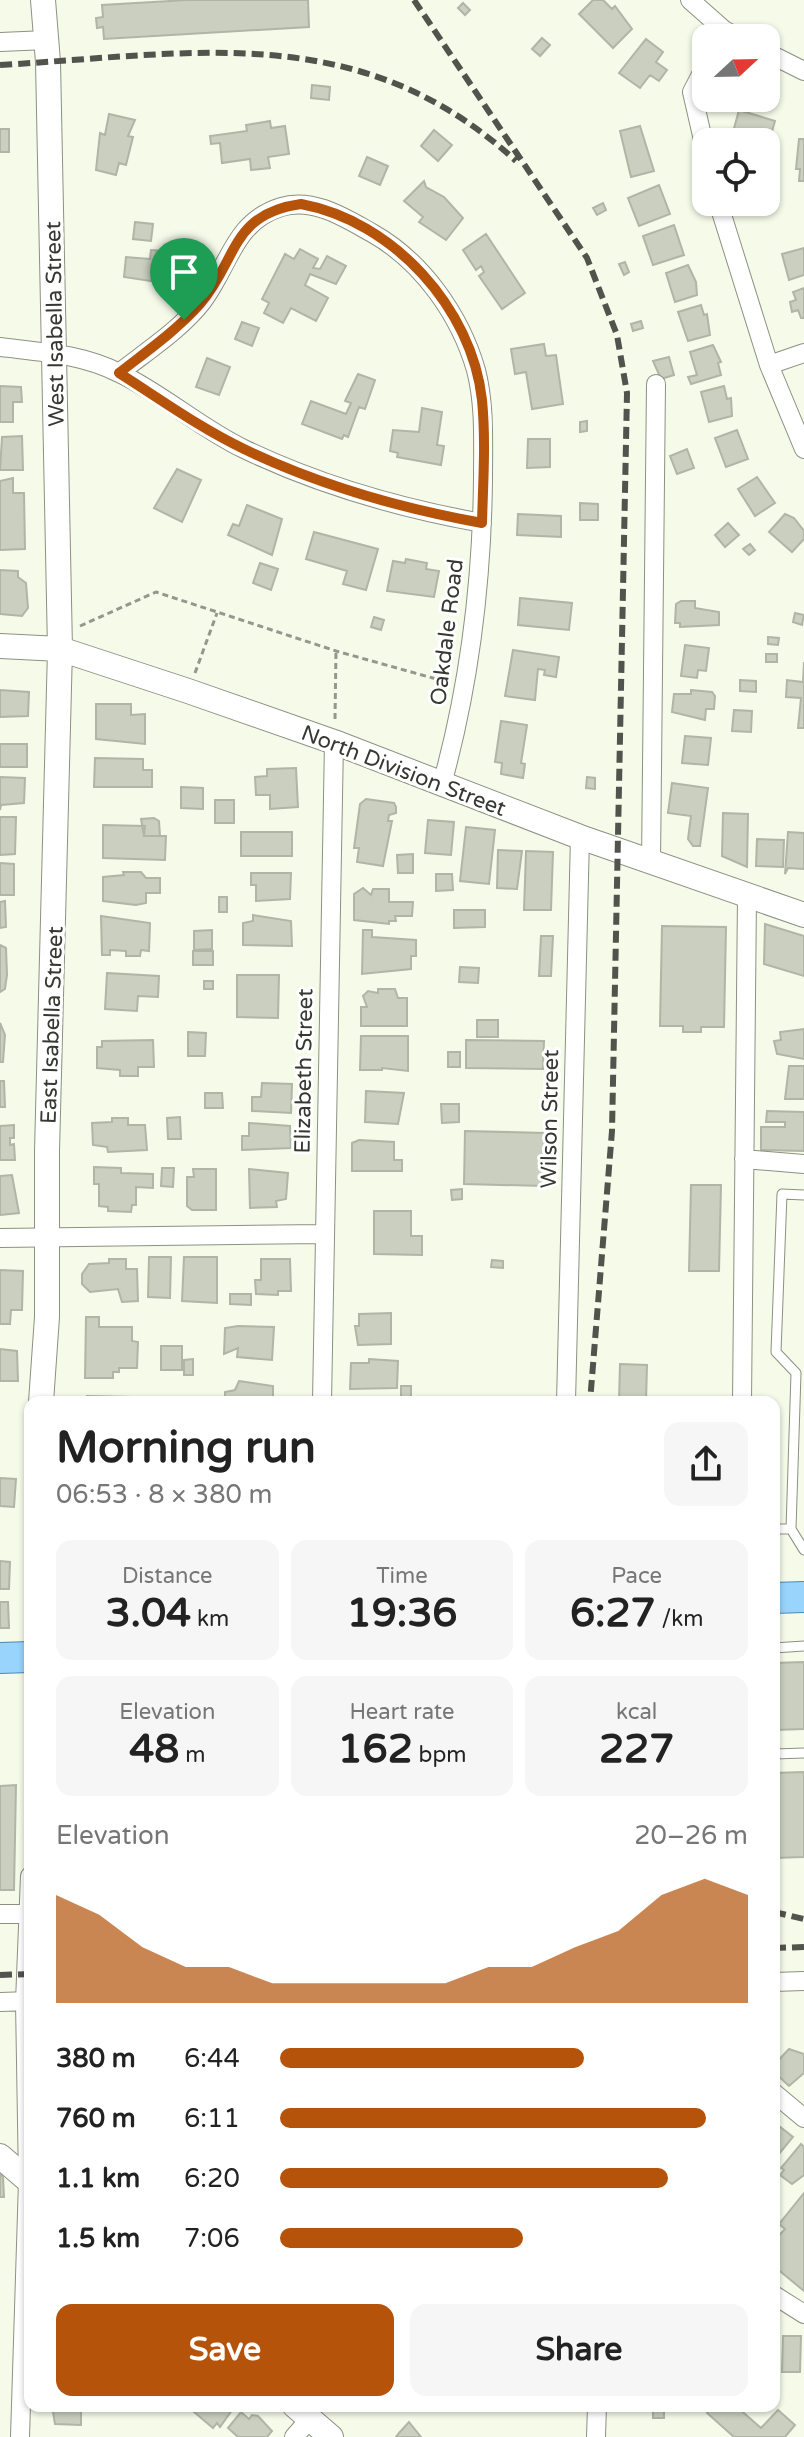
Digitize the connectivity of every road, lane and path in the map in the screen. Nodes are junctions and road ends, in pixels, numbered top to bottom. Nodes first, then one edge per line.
1 (43, 0) edge
2 (690, 0) edge
3 (716, 24) edge
4 (47, 40) junction
5 (0, 42) edge
6 (780, 59) edge
7 (804, 71) edge
8 (722, 216) edge
9 (0, 347) edge
10 (55, 353) junction
11 (804, 353) edge
12 (769, 365) junction
13 (119, 373) junction
14 (656, 384) dead end
15 (804, 449) edge
16 (482, 523) junction
17 (217, 613) junction
18 (60, 641) junction
19 (0, 646) edge
20 (336, 651) junction
21 (466, 688) junction
22 (188, 691) junction
23 (334, 742) junction
24 (442, 784) junction
25 (580, 837) junction
26 (651, 863) junction
27 (747, 896) junction
28 (804, 915) edge
29 (744, 1159) junction
30 (804, 1164) edge
31 (804, 1195) edge
32 (323, 1234) junction
33 (47, 1237) junction
34 (0, 1238) edge
35 (41, 1396) edge
36 (322, 1396) edge
37 (566, 1396) edge
38 (742, 1396) edge
39 (780, 1529) edge
40 (791, 1529) junction
41 (801, 1539) edge
42 (804, 1550) edge
43 (804, 1597) edge
44 (780, 1598) edge
45 (804, 1646) edge
46 (780, 1648) edge
47 (24, 1657) edge
48 (0, 1658) edge
49 (804, 1753) edge
50 (780, 1754) edge
51 (0, 1914) edge
52 (24, 1914) edge
53 (804, 1981) edge
54 (780, 1982) edge
55 (0, 2002) edge
56 (24, 2002) edge
57 (780, 2098) edge
58 (804, 2118) edge
59 (0, 2156) edge
60 (24, 2178) edge
61 (780, 2299) edge
62 (804, 2314) edge
63 (24, 2324) edge
64 (597, 2412) edge
65 (301, 2417) edge
66 (20, 2437) edge
67 (331, 2437) edge
68 (596, 2437) edge

1 - 4 street, West Isabella Street
2 - 3 street
4 - 5 street
4 - 10 street, West Isabella Street
6 - 7 street
8 - 12 street
9 - 10 street
10 - 13 street
10 - 18 street, West Isabella Street
11 - 12 street
12 - 15 street
13 - 16 street
13 - 16 street, Oakdale Road
14 - 26 street
16 - 21 street, Oakdale Road
17 - 18 path
17 - 20 path
17 - 22 path
18 - 19 street, North Division Street
18 - 22 street, North Division Street
18 - 33 street, East Isabella Street
20 - 21 path
20 - 23 path
21 - 24 street, Oakdale Road
22 - 23 street, North Division Street
23 - 24 street, North Division Street
23 - 32 street, Elizabeth Street
24 - 25 street, North Division Street
25 - 26 street, North Division Street
25 - 37 street, Wilson Street
26 - 27 street, North Division Street
27 - 28 street, North Division Street
27 - 29 street
29 - 30 street
29 - 38 street
31 - 40 lane
32 - 33 street
32 - 36 street, Elizabeth Street
33 - 34 street
33 - 35 street, East Isabella Street
39 - 40 lane
40 - 41 lane
41 - 42 lane
43 - 44 main road
45 - 46 lane
47 - 48 main road
49 - 50 lane
51 - 52 street
53 - 54 street
55 - 56 street
57 - 58 street
59 - 60 street
61 - 62 street
63 - 66 street
64 - 68 street
65 - 67 street

